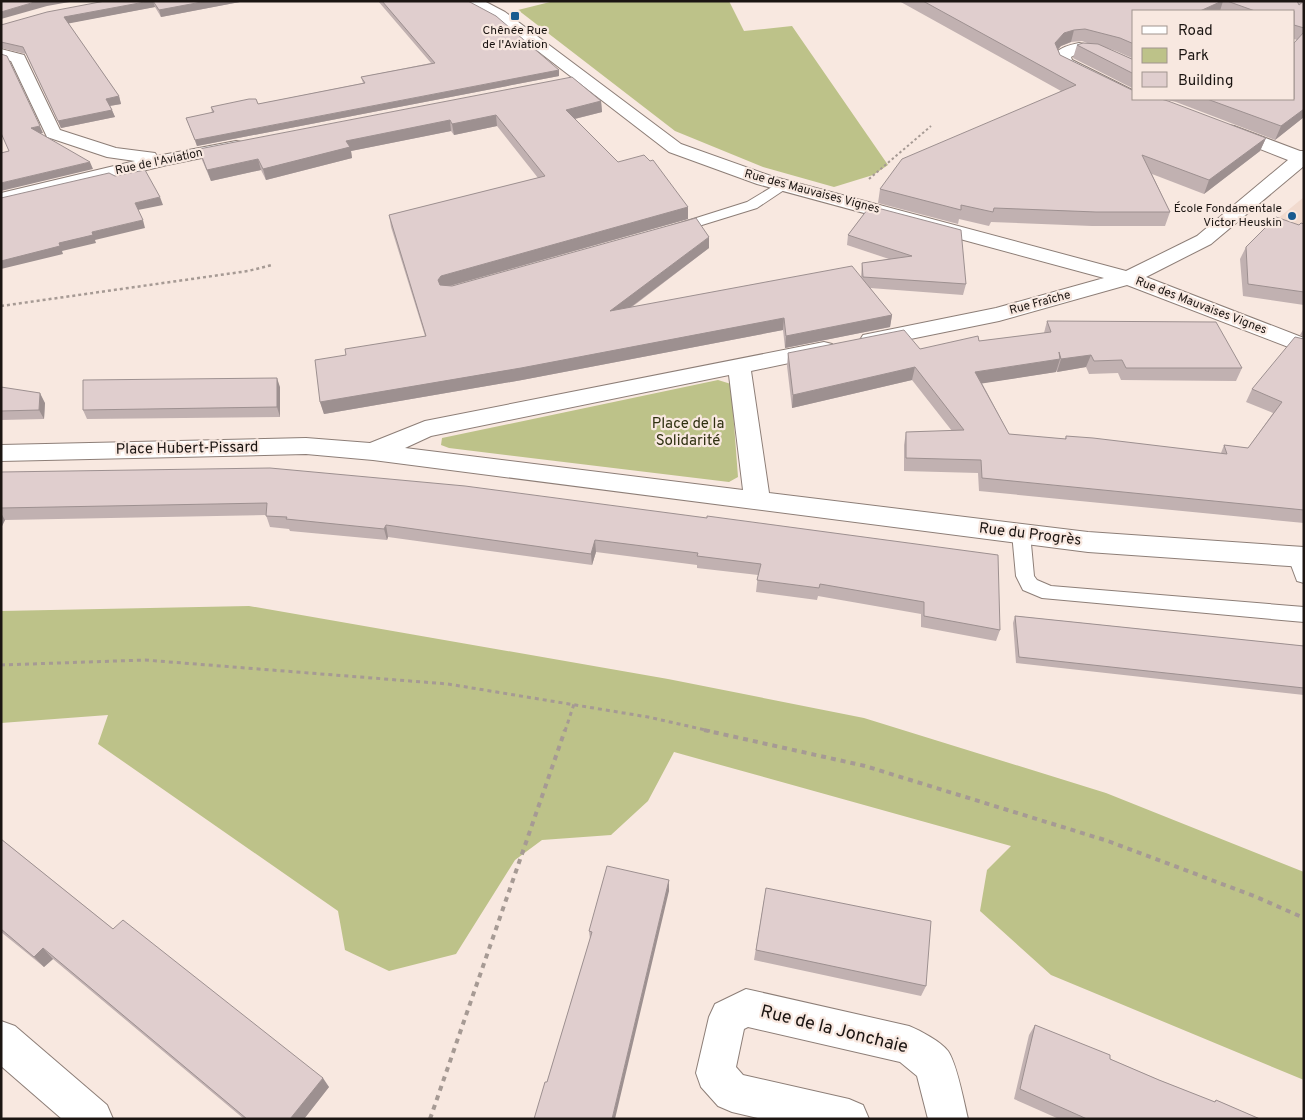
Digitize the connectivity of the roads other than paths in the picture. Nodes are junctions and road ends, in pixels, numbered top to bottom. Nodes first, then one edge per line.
1 (472, 1) edge
2 (1, 54) edge
3 (1132, 67) edge
4 (583, 79) junction
5 (564, 83) edge
6 (1132, 98) edge
7 (1212, 124) edge
8 (254, 142) edge
9 (1303, 157) edge
10 (167, 159) junction
11 (782, 185) junction
12 (1, 199) edge
13 (665, 232) edge
14 (1128, 278) junction
15 (1304, 346) edge
16 (739, 366) junction
17 (374, 452) junction
18 (1, 454) edge
19 (757, 501) junction
20 (1021, 533) junction
21 (1301, 563) edge
22 (1304, 615) edge
23 (1, 1040) edge
24 (93, 1119) edge
25 (850, 1119) edge
26 (948, 1119) edge

1 - 4 street, Rue des Mauvaises Vignes
2 - 10 street
3 - 6 street
4 - 5 street
4 - 11 street, Rue des Mauvaises Vignes
7 - 9 street
8 - 10 street, Rue de l'Aviation
9 - 14 street, Rue Fraîche
10 - 12 street, Rue de l'Aviation
11 - 13 lane
11 - 14 street, Rue des Mauvaises Vignes
14 - 15 street, Rue des Mauvaises Vignes
14 - 16 street, Rue Fraîche
16 - 17 street
16 - 19 street
17 - 18 street, Place Hubert-Pissard
17 - 19 street
19 - 20 street, Rue du Progrès
20 - 21 street, Rue du Progrès
20 - 22 lane
23 - 24 street
25 - 26 street, Rue de la Jonchaie

